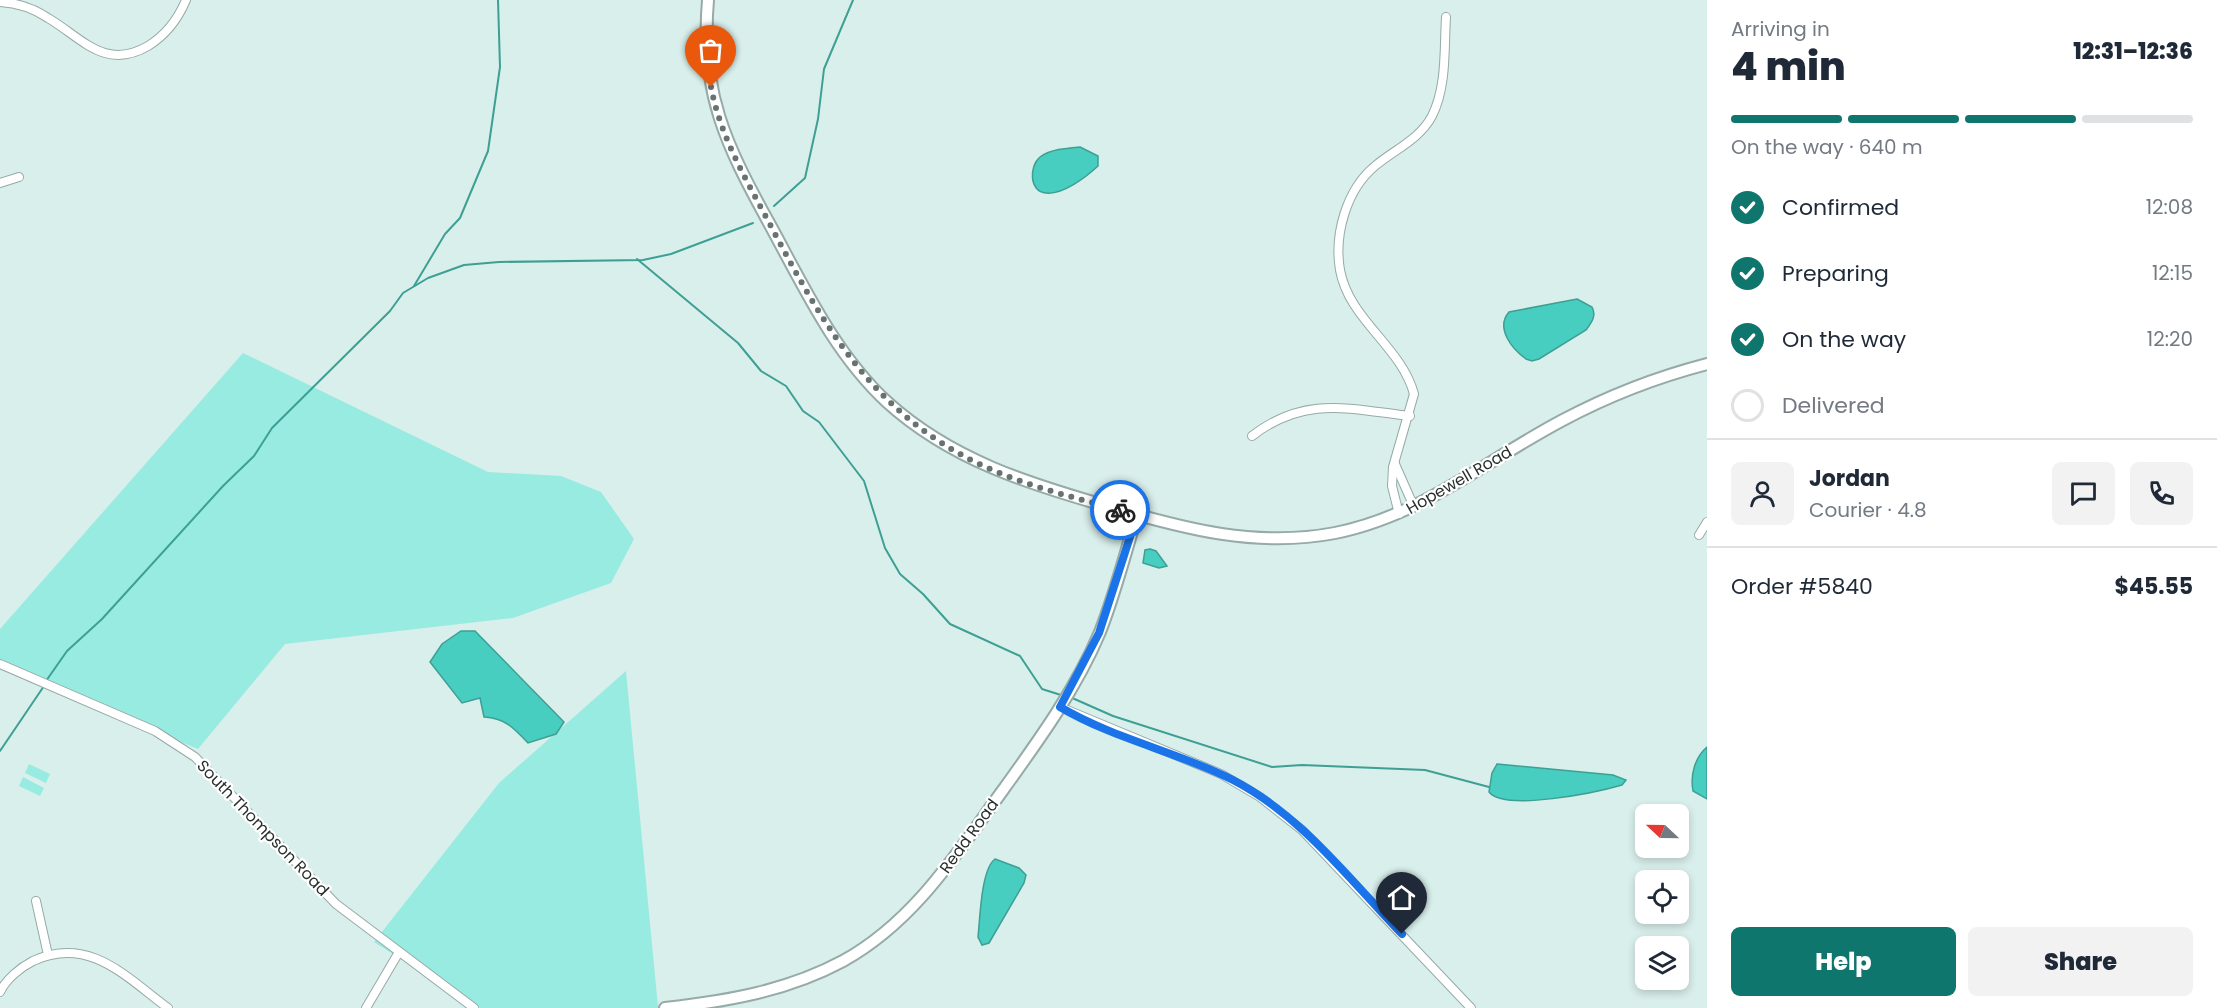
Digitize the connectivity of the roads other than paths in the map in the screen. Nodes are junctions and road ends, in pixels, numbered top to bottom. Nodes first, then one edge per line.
1 (186, 0) edge
2 (708, 0) edge
3 (0, 2) edge
4 (1446, 17) dead end
5 (19, 177) dead end
6 (0, 183) edge
7 (1707, 364) edge
8 (1410, 416) junction
9 (1252, 436) dead end
10 (1394, 463) junction
11 (1413, 507) junction
12 (1399, 514) junction
13 (1137, 515) junction
14 (1707, 522) edge
15 (1699, 535) dead end
16 (0, 664) edge
17 (1060, 707) junction
18 (36, 902) dead end
19 (399, 952) junction
20 (48, 955) junction
21 (0, 992) edge
22 (712, 1006) edge
23 (168, 1008) edge
24 (366, 1008) edge
25 (474, 1008) edge
26 (665, 1008) edge
27 (1471, 1008) edge

1 - 3 street
2 - 13 street, Hopewell Road
4 - 8 street
5 - 6 street
7 - 11 street, Hopewell Road
8 - 9 street
8 - 10 street
10 - 11 street
10 - 12 street
11 - 12 street, Hopewell Road
12 - 13 street, Hopewell Road
13 - 17 street, Redd Road
14 - 15 street
16 - 19 street, South Thompson Road
17 - 22 street, Redd Road
17 - 27 street
18 - 20 street
19 - 24 street
19 - 25 street, South Thompson Road
20 - 21 street
20 - 23 street
22 - 26 street, Redd Road

